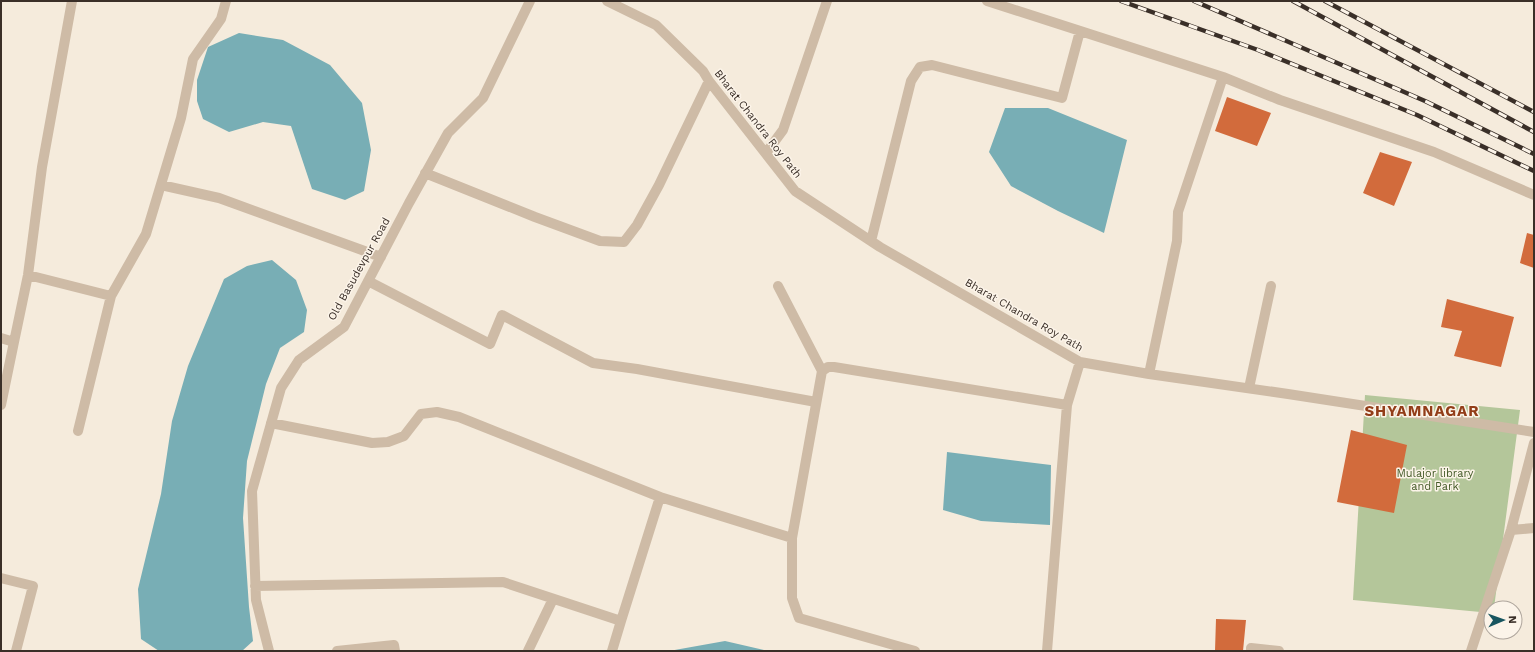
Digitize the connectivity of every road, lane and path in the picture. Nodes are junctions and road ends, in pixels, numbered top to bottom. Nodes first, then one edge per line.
1 (72, 1) edge
2 (226, 1) edge
3 (530, 1) edge
4 (607, 1) edge
5 (827, 1) edge
6 (987, 1) edge
7 (1080, 31) junction
8 (1222, 76) junction
9 (709, 81) junction
10 (766, 153) junction
11 (426, 173) junction
12 (161, 185) junction
13 (1534, 195) edge
14 (871, 241) junction
15 (381, 257) junction
16 (28, 275) junction
17 (368, 281) junction
18 (778, 286) dead end
19 (1271, 286) dead end
20 (111, 296) junction
21 (1, 338) edge
22 (14, 342) junction
23 (1080, 362) junction
24 (822, 371) junction
25 (1149, 374) junction
26 (1249, 388) junction
27 (816, 402) junction
28 (1, 405) edge
29 (1067, 405) junction
30 (271, 423) junction
31 (78, 431) dead end
32 (1534, 432) edge
33 (1534, 443) edge
34 (660, 497) junction
35 (1534, 528) edge
36 (1511, 530) junction
37 (792, 538) junction
38 (1, 578) edge
39 (255, 586) junction
40 (553, 599) junction
41 (621, 621) junction
42 (16, 651) edge
43 (269, 651) edge
44 (337, 651) edge
45 (395, 651) edge
46 (528, 651) edge
47 (612, 651) edge
48 (914, 651) edge
49 (1047, 651) edge
50 (1251, 651) edge
51 (1279, 651) edge
52 (1471, 651) edge

1 - 16 street
2 - 12 street
3 - 11 street, Old Basudevpur Road
4 - 9 street, Bharat Chandra Roy Path
5 - 10 street
6 - 7 street
7 - 8 street
7 - 14 street
8 - 13 street
8 - 25 street
9 - 10 street, Bharat Chandra Roy Path
9 - 11 street
10 - 14 street, Bharat Chandra Roy Path
11 - 15 street, Old Basudevpur Road
12 - 15 street
12 - 20 street
14 - 23 street, Bharat Chandra Roy Path
15 - 17 street, Old Basudevpur Road
16 - 20 street
16 - 22 street
17 - 27 street
17 - 30 street, Old Basudevpur Road
18 - 24 street
19 - 26 street
20 - 31 street
21 - 22 street
22 - 28 street
23 - 25 street, Bharat Chandra Roy Path
23 - 29 street
24 - 27 street
24 - 29 street
25 - 26 street, Bharat Chandra Roy Path
26 - 32 street, Bharat Chandra Roy Path
27 - 37 street
29 - 49 street
30 - 34 street
30 - 39 street, Old Basudevpur Road
33 - 36 street
34 - 37 street
34 - 41 street
35 - 36 street
36 - 52 street
37 - 48 street
38 - 42 street
39 - 40 street
39 - 43 street, Old Basudevpur Road
40 - 41 street
40 - 46 street
41 - 47 street
44 - 45 street
50 - 51 street

